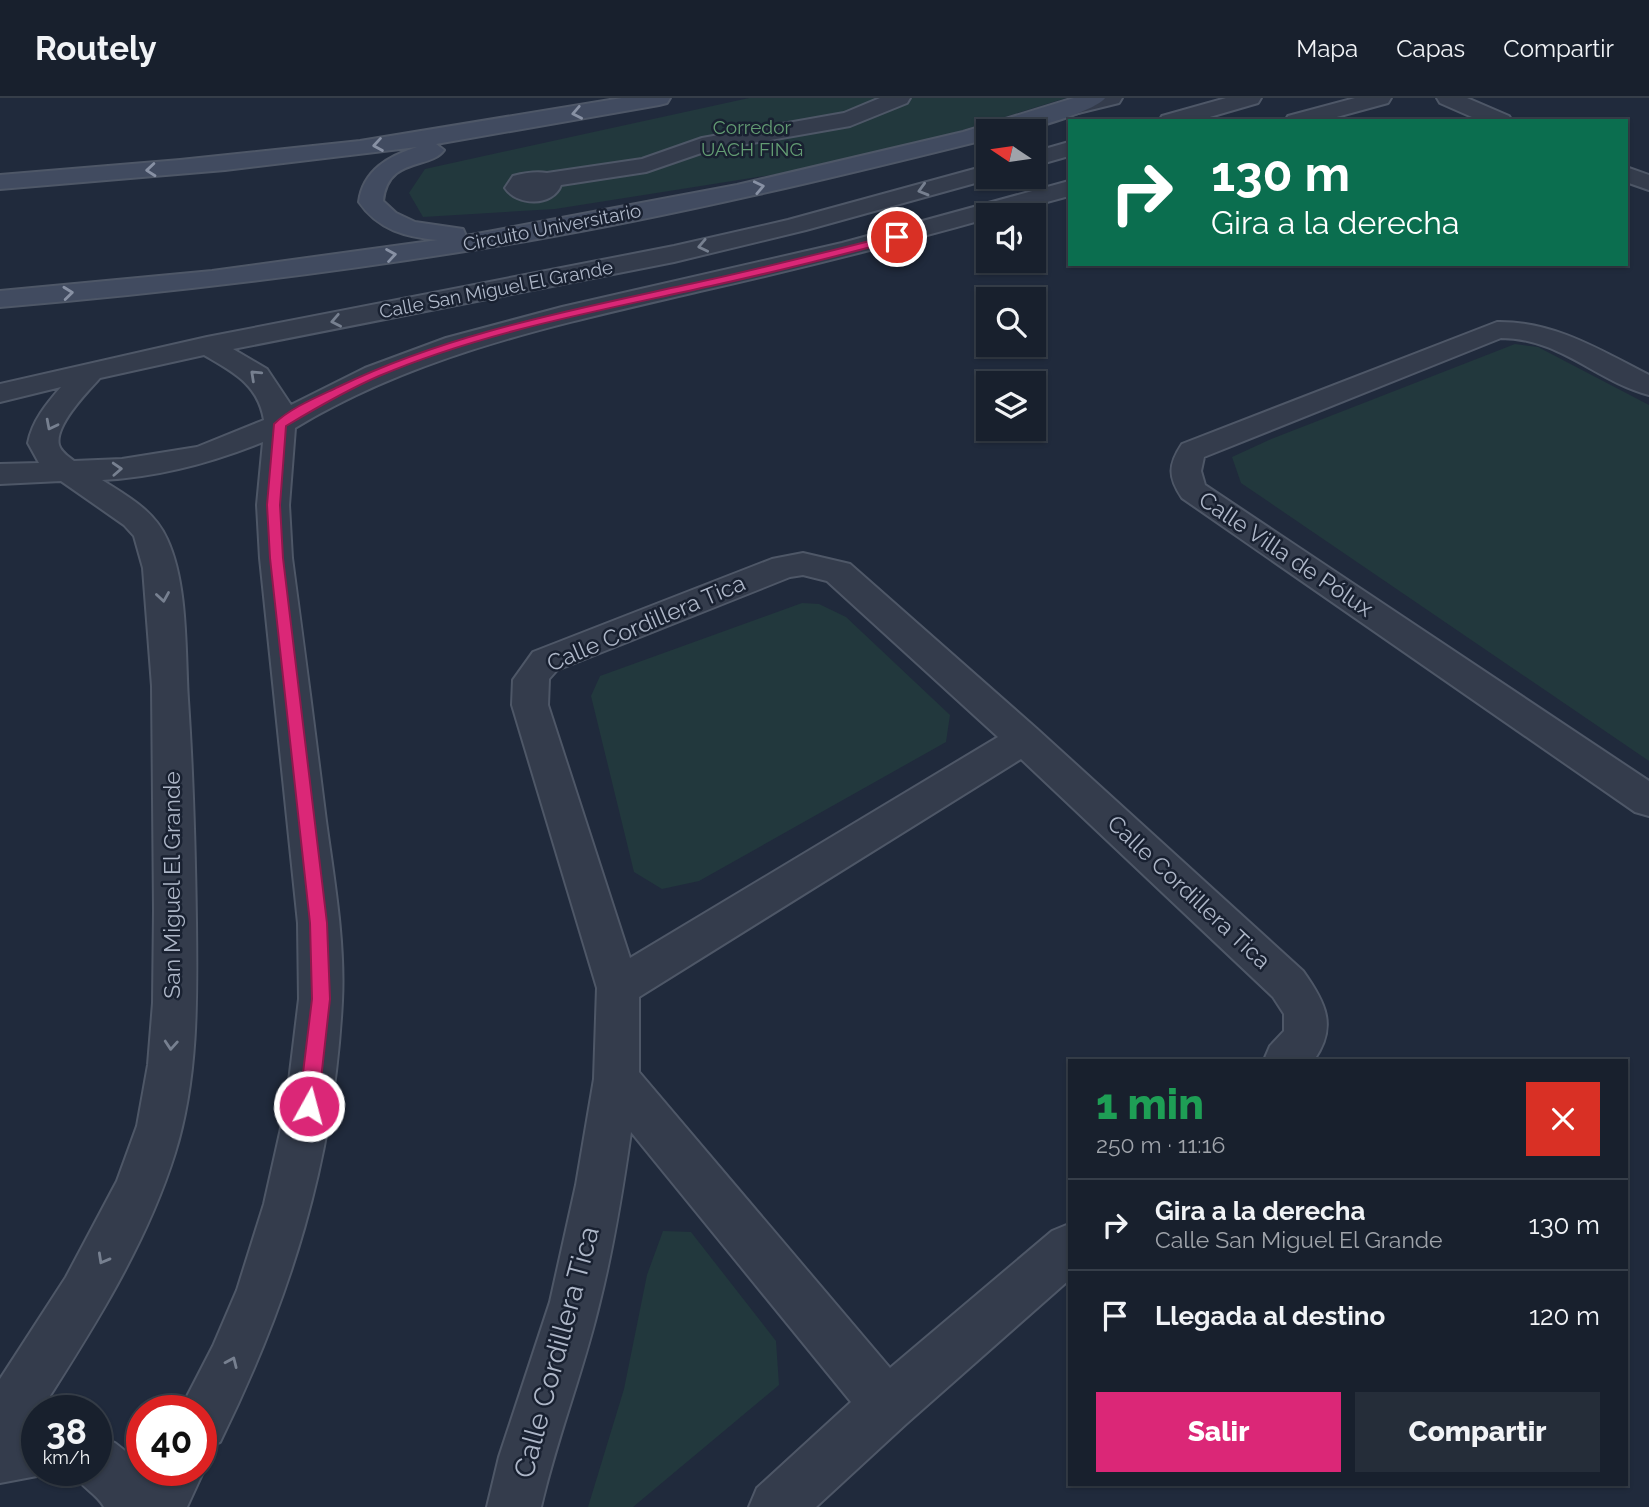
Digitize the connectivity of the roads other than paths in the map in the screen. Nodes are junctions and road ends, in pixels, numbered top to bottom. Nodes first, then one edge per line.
1 (659, 98) edge
2 (899, 98) edge
3 (1094, 98) edge
4 (1111, 98) edge
5 (1250, 98) edge
6 (1380, 98) edge
7 (1448, 98) edge
8 (1070, 108) junction
9 (1177, 119) edge
10 (1303, 119) edge
11 (1496, 119) edge
12 (542, 120) junction
13 (1068, 149) edge
14 (1046, 156) edge
15 (1628, 175) edge
16 (976, 176) edge
17 (547, 180) dead end
18 (0, 182) edge
19 (1649, 183) edge
20 (1068, 188) edge
21 (500, 238) junction
22 (0, 299) edge
23 (207, 345) junction
24 (91, 370) junction
25 (1649, 387) edge
26 (0, 393) edge
27 (280, 424) junction
28 (66, 470) junction
29 (0, 474) edge
30 (1024, 739) junction
31 (1649, 801) edge
32 (618, 988) junction
33 (1287, 1059) edge
34 (617, 1079) junction
35 (1068, 1249) edge
36 (215, 1395) edge
37 (887, 1405) junction
38 (0, 1426) edge
39 (21, 1452) edge
40 (0, 1456) edge
41 (112, 1475) edge
42 (169, 1486) edge
43 (135, 1507) edge
44 (158, 1507) edge
45 (514, 1507) edge
46 (776, 1507) edge

1 -> 12 main road
2 - 17 street
3 - 8 main road, Circuito Universitario
4 - 8 street
5 - 9 street
6 - 10 street
7 - 11 street
21 -> 8 main road, Circuito Universitario
12 -> 18 main road
12 - 21 main road
13 - 14 street
15 - 19 street
16 -> 23 street, Calle San Miguel El Grande
20 - 27 street, Calle San Miguel El Grande
22 -> 21 main road, Circuito Universitario
23 - 24 street, Calle San Miguel El Grande
27 -> 23 street
24 - 26 street, Calle San Miguel El Grande
24 -> 28 street, San Miguel El Grande
25 - 31 street, Calle Villa de Pólux
28 -> 27 street, Calle San Miguel El Grande
36 -> 27 street
28 - 29 street, Calle San Miguel El Grande
28 -> 38 street, San Miguel El Grande
30 - 32 street
30 - 32 street, Calle Cordillera Tica
30 - 33 street, Calle Cordillera Tica
32 - 34 street, Calle Cordillera Tica
34 - 37 street
34 - 45 street, Calle Cordillera Tica
35 - 37 street
37 - 46 street
39 - 40 street
41 - 43 street
42 - 44 street

